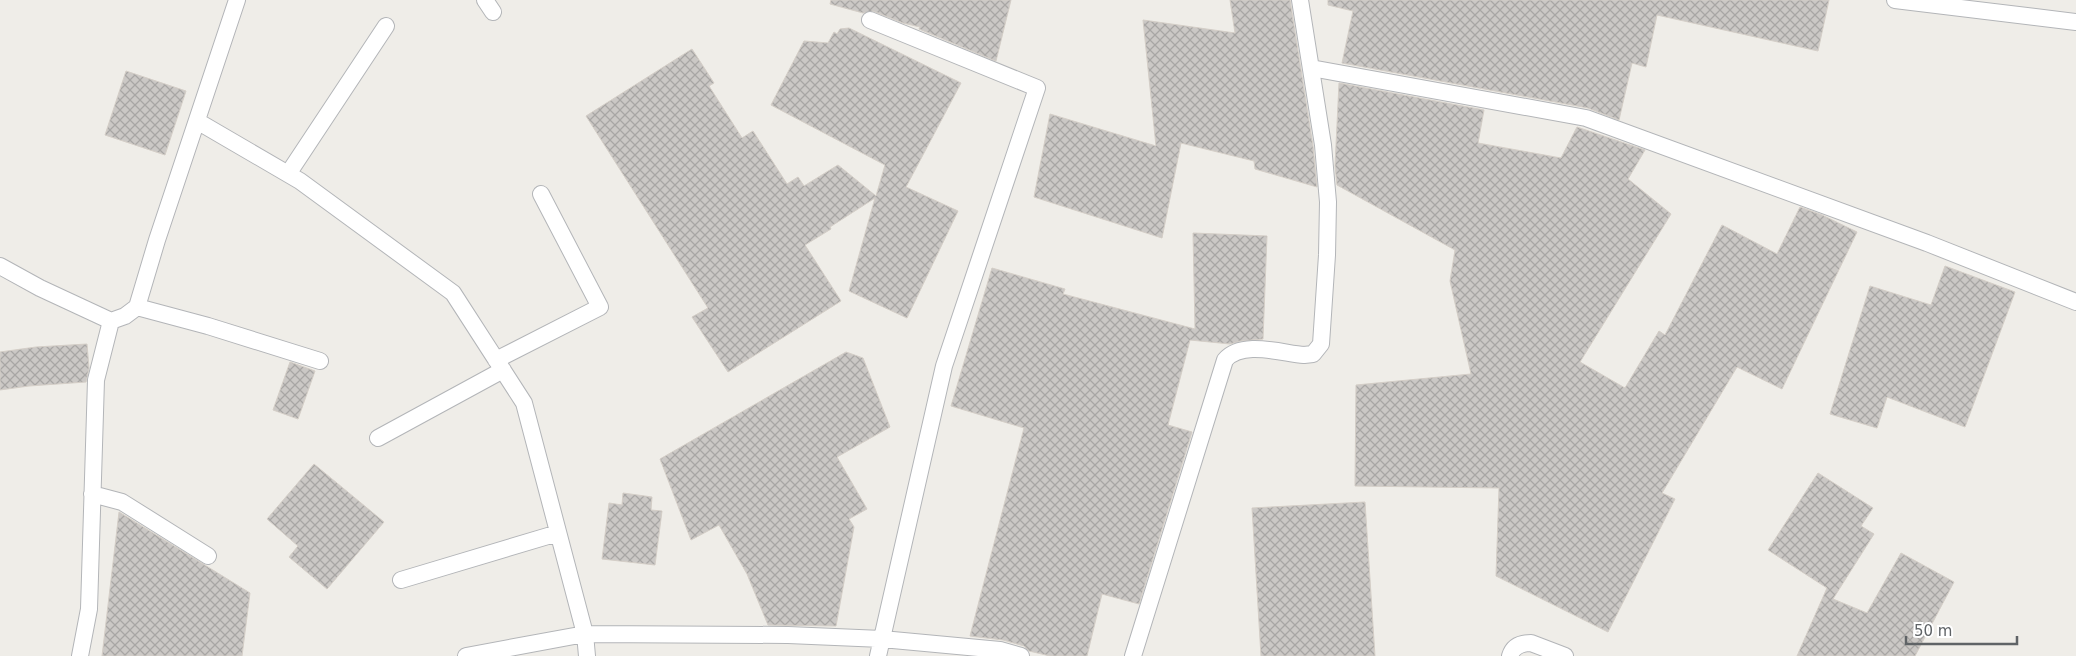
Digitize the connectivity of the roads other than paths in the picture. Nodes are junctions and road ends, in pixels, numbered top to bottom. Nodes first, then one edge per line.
1 (237, 0) edge
2 (1300, 0) edge
3 (1895, 0) edge
4 (870, 20) dead end
5 (2076, 22) edge
6 (386, 26) dead end
7 (1311, 68) junction
8 (197, 121) junction
9 (288, 174) junction
10 (541, 194) dead end
11 (0, 266) edge
12 (2076, 302) edge
13 (137, 307) junction
14 (111, 321) junction
15 (320, 361) dead end
16 (499, 365) junction
17 (378, 438) dead end
18 (92, 494) junction
19 (558, 533) junction
20 (208, 556) dead end
21 (401, 580) dead end
22 (584, 634) junction
23 (882, 639) junction
24 (80, 656) edge
25 (466, 656) edge
26 (587, 656) edge
27 (878, 656) edge
28 (1021, 656) edge
29 (1133, 656) edge
30 (1510, 656) edge
31 (1564, 656) edge

1 - 8 street
2 - 7 street
3 - 5 street
4 - 23 street
6 - 9 street
7 - 12 street
7 - 29 street
8 - 9 street
8 - 13 street
9 - 16 street
10 - 16 street
11 - 14 street
13 - 14 street
13 - 15 street
14 - 18 street
16 - 17 street
16 - 19 street
18 - 20 street
18 - 24 street
19 - 21 street
19 - 22 street
22 - 23 street
22 - 25 street
22 - 26 street
23 - 27 street
23 - 28 street
30 - 31 street

